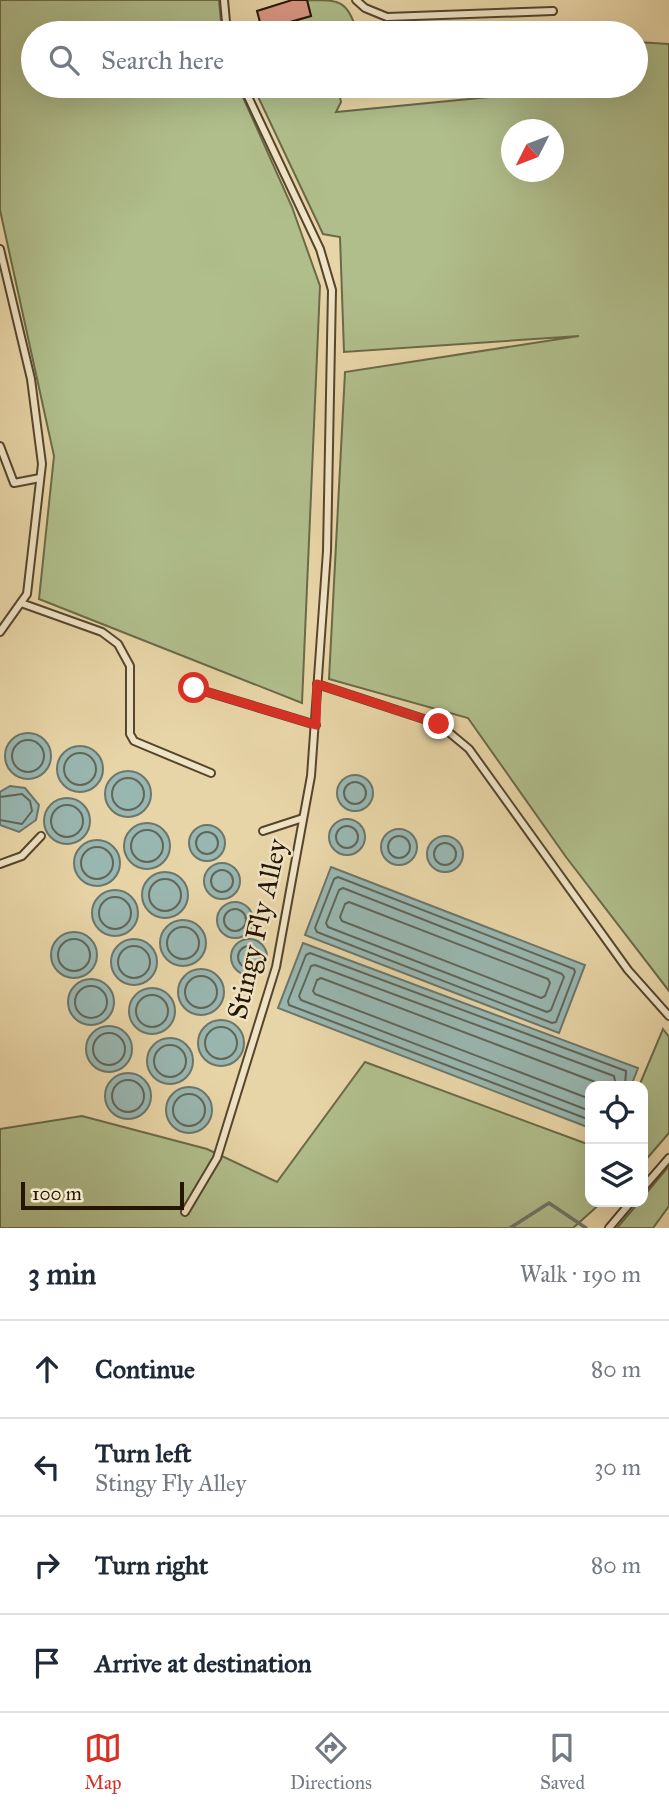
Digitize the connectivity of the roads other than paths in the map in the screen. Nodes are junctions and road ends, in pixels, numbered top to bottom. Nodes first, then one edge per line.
1 (224, 0) edge
2 (356, 0) edge
3 (553, 11) dead end
4 (226, 21) edge
5 (249, 98) edge
6 (0, 249) edge
7 (0, 446) edge
8 (40, 478) junction
9 (21, 603) junction
10 (0, 632) edge
11 (317, 684) junction
12 (194, 688) dead end
13 (316, 725) junction
14 (211, 773) dead end
15 (303, 818) junction
16 (262, 831) dead end
17 (41, 836) dead end
18 (0, 864) edge
19 (669, 1016) edge
20 (669, 1158) edge
21 (648, 1182) edge
22 (627, 1207) edge
23 (185, 1212) dead end
24 (609, 1228) edge

1 - 4 lane
2 - 3 lane
5 - 11 lane, Stingy Fly Alley
6 - 8 lane
7 - 8 lane
8 - 9 lane
9 - 10 lane
9 - 14 lane
11 - 13 lane, Stingy Fly Alley
11 - 19 lane
12 - 13 lane
13 - 15 lane, Stingy Fly Alley
15 - 16 lane
15 - 23 lane, Stingy Fly Alley
17 - 18 lane
20 - 21 lane
22 - 24 lane

